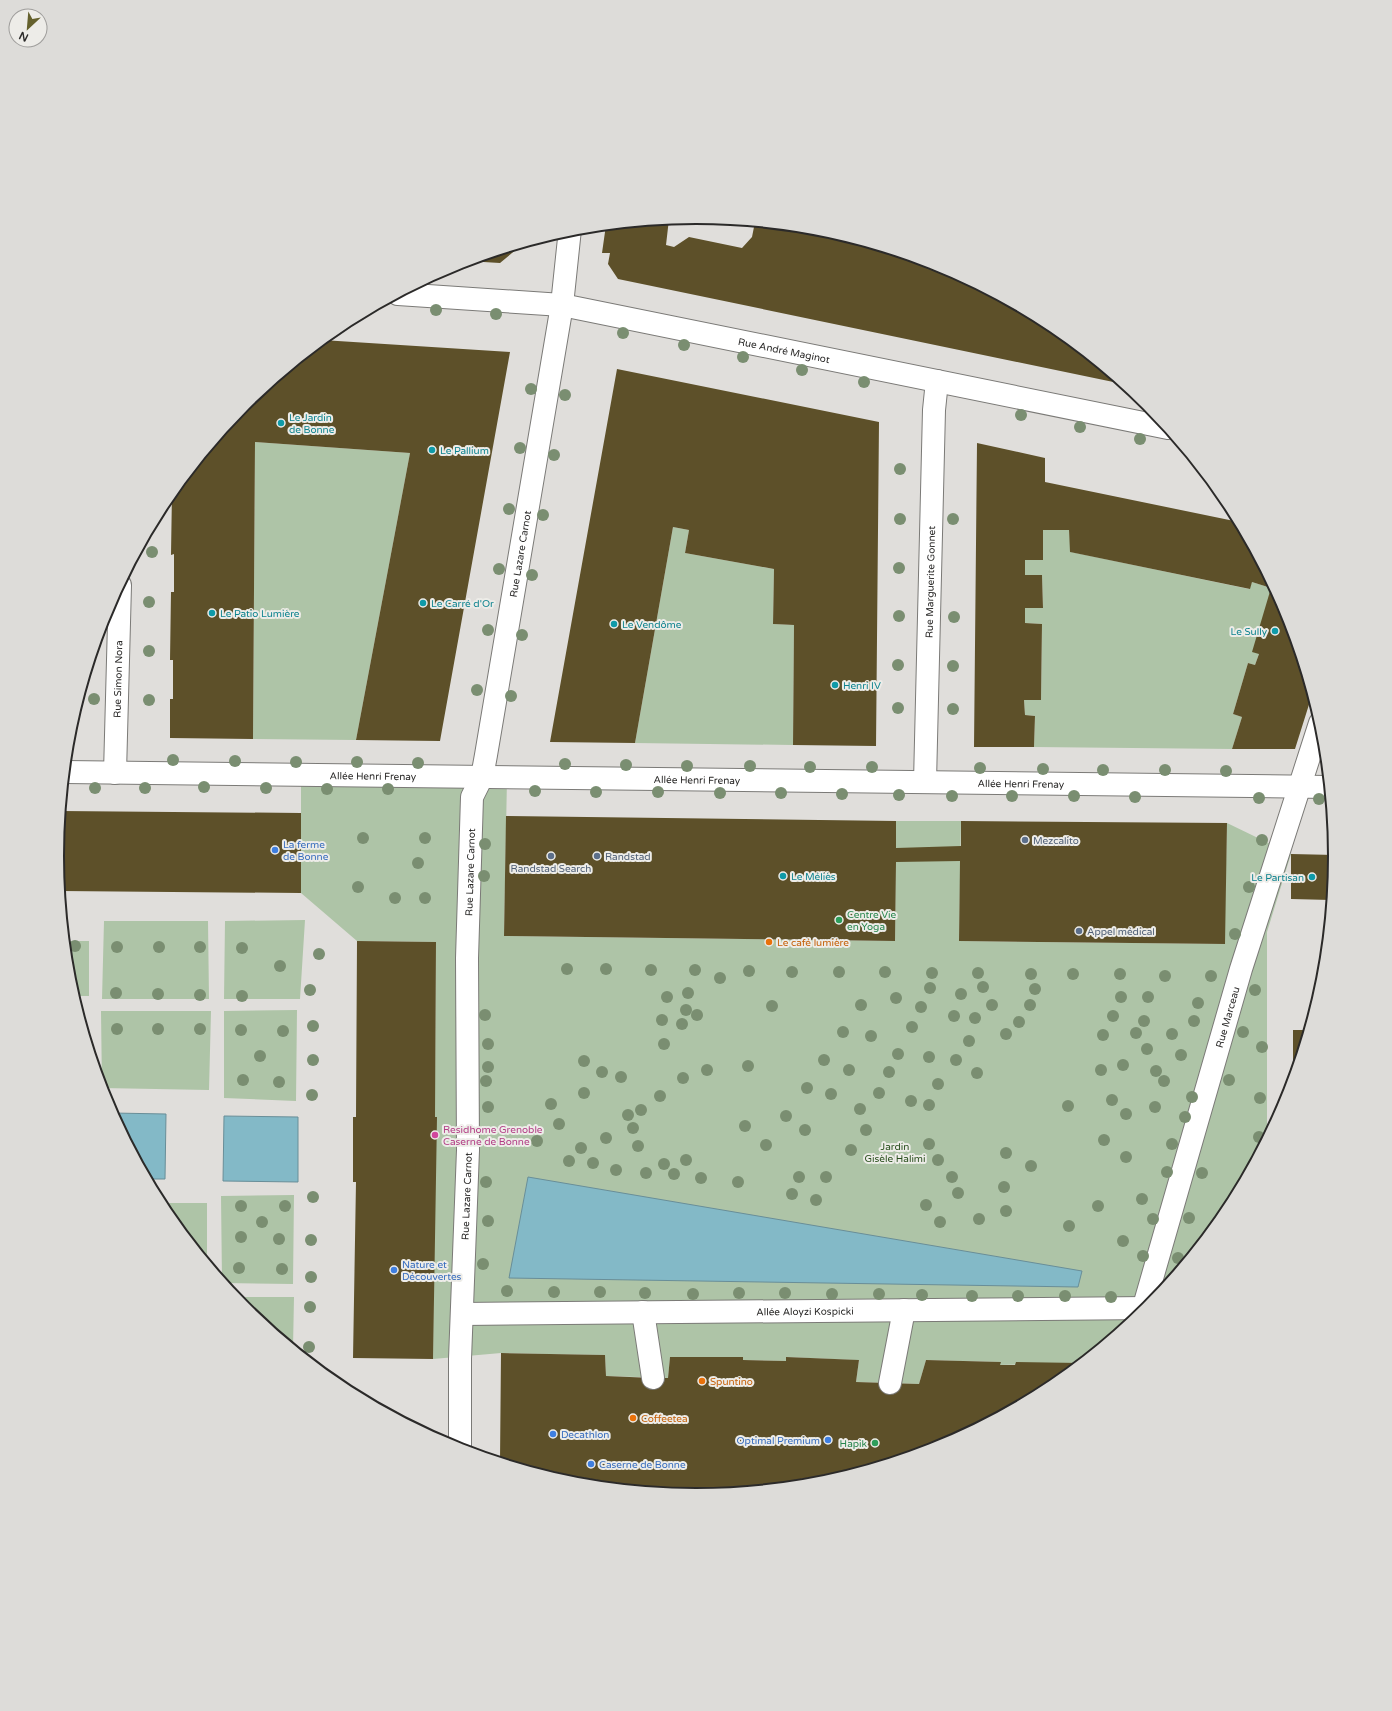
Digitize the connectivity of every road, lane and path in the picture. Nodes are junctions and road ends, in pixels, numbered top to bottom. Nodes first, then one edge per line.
1 (569, 237) edge
2 (406, 294) edge
3 (562, 304) junction
4 (937, 381) junction
5 (1159, 426) edge
6 (120, 597) edge
7 (1316, 734) edge
8 (69, 772) edge
9 (115, 773) junction
10 (482, 777) junction
11 (925, 782) junction
12 (1300, 787) junction
13 (1324, 787) edge
14 (1147, 1297) edge
15 (1136, 1309) edge
16 (904, 1310) junction
17 (643, 1312) junction
18 (462, 1314) junction
19 (653, 1378) dead end
20 (890, 1383) dead end
21 (460, 1441) edge

1 - 3 street, Rue Lazare Carnot
2 - 3 street, Rue André Maginot
3 - 4 street, Rue André Maginot
3 - 10 street, Rue Lazare Carnot
4 - 5 street, Rue André Maginot
4 - 11 street, Rue Marguerite Gonnet
6 - 9 street, Rue Simon Nora
7 - 12 street, Rue Marceau
8 - 9 street, Allée Henri Frenay
9 - 10 street, Allée Henri Frenay
10 - 11 street, Allée Henri Frenay
10 - 18 street, Rue Lazare Carnot
11 - 12 street, Allée Henri Frenay
12 - 13 street, Allée Henri Frenay
12 - 14 street, Rue Marceau
15 - 16 street, Allée Aloyzi Kospicki
16 - 17 street, Allée Aloyzi Kospicki
16 - 20 street
17 - 18 street, Allée Aloyzi Kospicki
17 - 19 street
18 - 21 street, Rue Lazare Carnot

